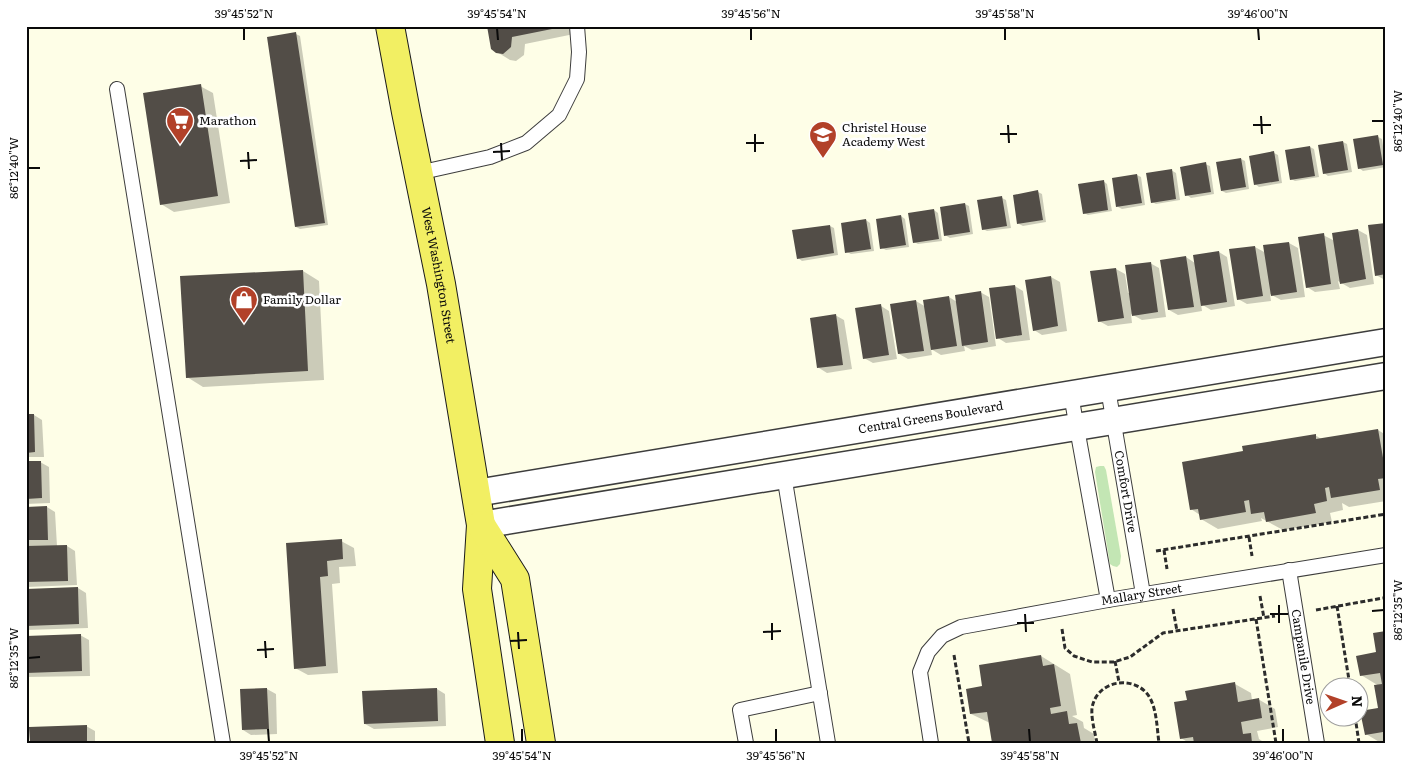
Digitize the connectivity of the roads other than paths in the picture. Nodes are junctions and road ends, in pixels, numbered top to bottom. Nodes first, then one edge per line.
1 (390, 26) edge
2 (577, 26) edge
3 (117, 89) dead end
4 (418, 173) junction
5 (1386, 342) edge
6 (1386, 376) edge
7 (1108, 388) junction
8 (1071, 395) junction
9 (1113, 421) junction
10 (1078, 427) junction
11 (784, 475) junction
12 (476, 493) junction
13 (481, 525) junction
14 (1386, 555) edge
15 (1289, 570) junction
16 (1143, 594) junction
17 (1108, 600) junction
18 (820, 693) junction
19 (223, 743) edge
20 (500, 743) edge
21 (541, 743) edge
22 (746, 743) edge
23 (828, 743) edge
24 (931, 743) edge
25 (1317, 743) edge

1 - 4 main road, West Washington Street
2 - 4 lane
3 - 19 lane
4 - 12 main road, West Washington Street
5 - 7 street, Central Greens Boulevard
6 - 9 street
7 - 8 street, Central Greens Boulevard
7 - 9 lane, Comfort Drive
8 - 10 lane
8 - 12 street, Central Greens Boulevard
9 - 10 street
9 - 16 lane, Comfort Drive
10 - 11 street
10 - 17 lane
11 - 13 street
11 - 18 lane
12 - 13 main road, West Washington Street
13 - 20 main road, West Washington Street
13 - 21 main road, West Washington Street
14 - 15 lane, Mallary Street
15 - 16 lane, Mallary Street
15 - 25 lane, Campanile Drive
16 - 17 lane, Mallary Street
17 - 24 lane, Mallary Street
18 - 22 lane
18 - 23 lane

